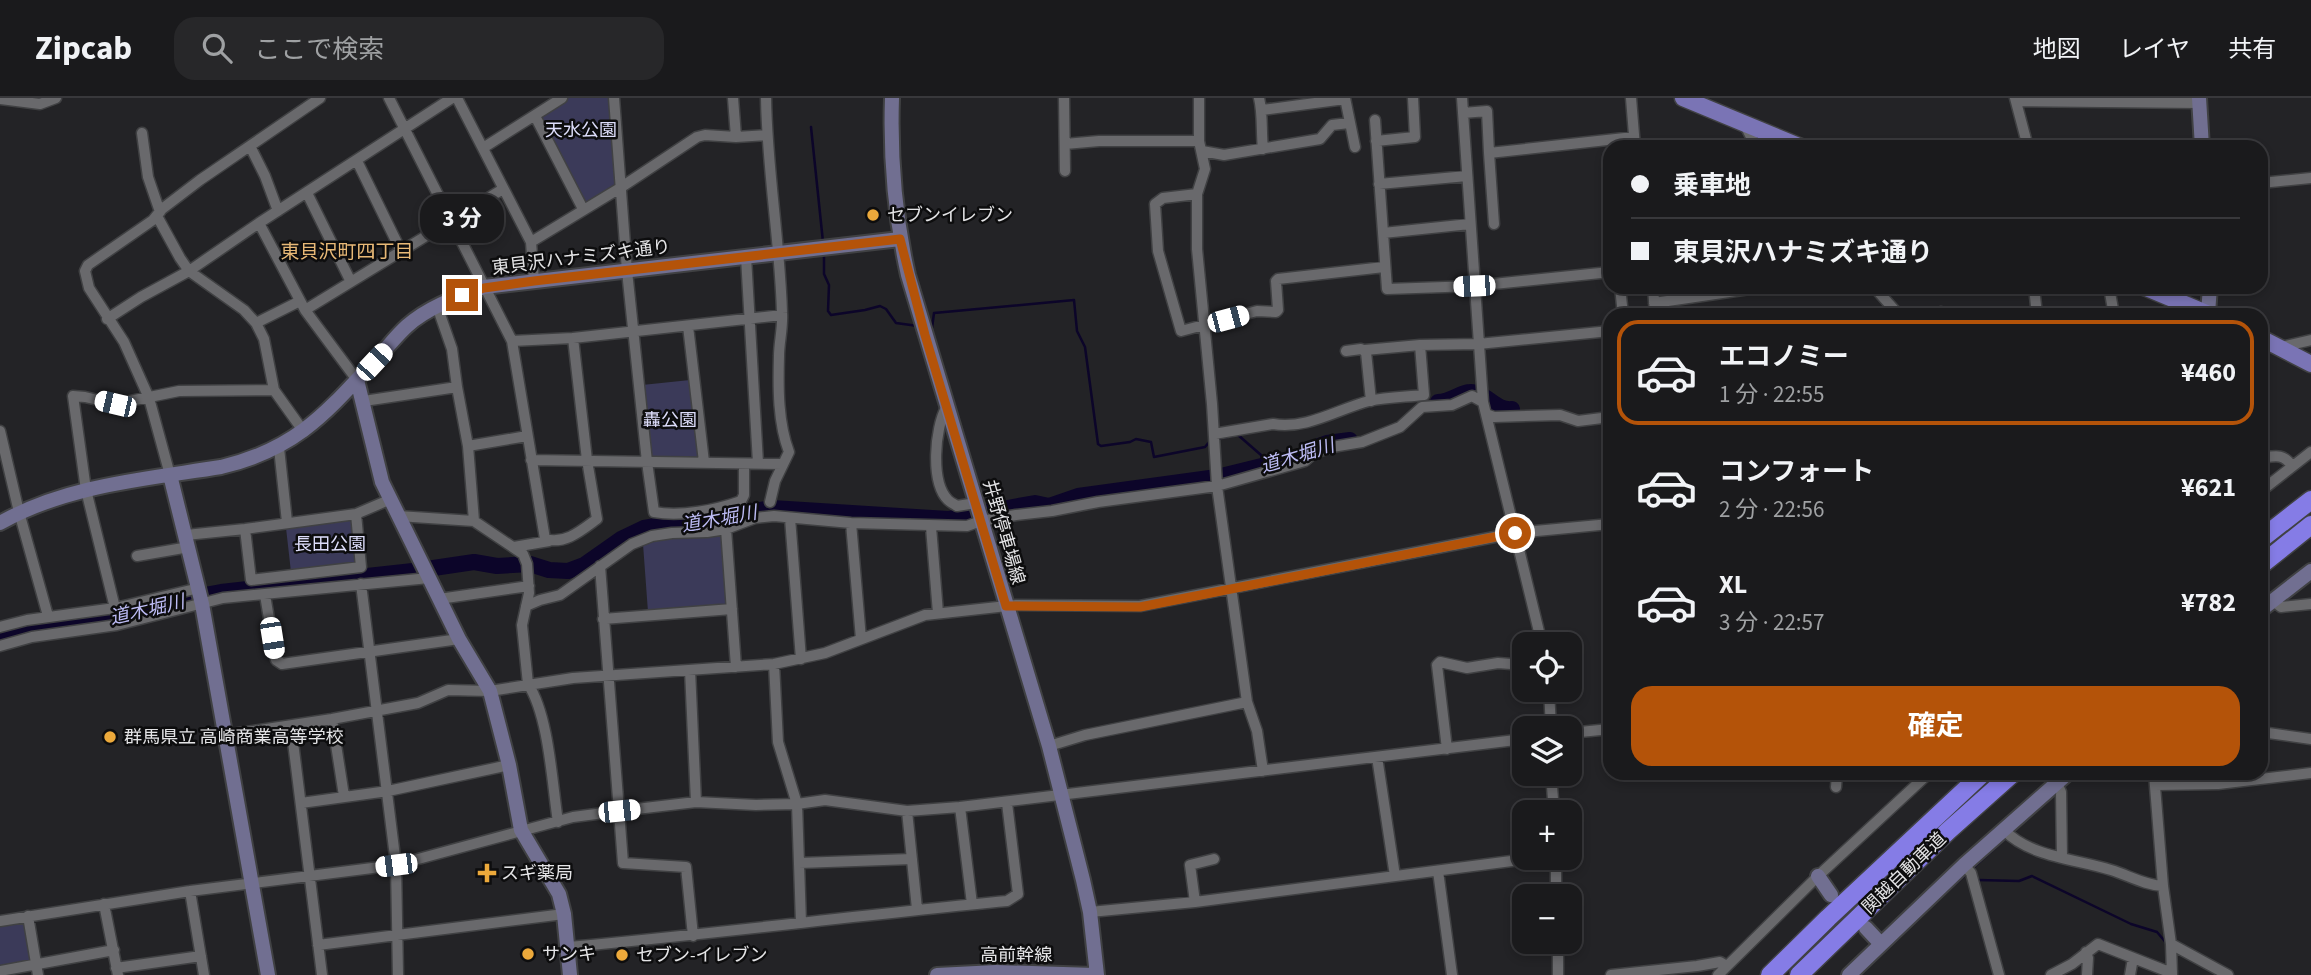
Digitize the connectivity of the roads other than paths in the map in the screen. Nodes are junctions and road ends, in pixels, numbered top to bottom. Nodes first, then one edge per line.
1 (56, 98) edge
2 (320, 98) edge
3 (388, 98) edge
4 (454, 98) edge
5 (562, 98) edge
6 (614, 98) edge
7 (733, 98) edge
8 (766, 98) edge
9 (892, 98) edge
10 (1064, 98) edge
11 (1199, 98) edge
12 (1259, 98) edge
13 (1345, 98) edge
14 (1413, 98) edge
15 (1462, 98) edge
16 (1631, 98) edge
17 (1683, 98) edge
18 (0, 99) edge
19 (2015, 99) edge
20 (2199, 101) edge
21 (1262, 110) junction
22 (1463, 113) junction
23 (536, 116) junction
24 (1375, 120) dead end
25 (1349, 123) junction
26 (1744, 123) junction
27 (404, 128) junction
28 (142, 133) dead end
29 (767, 135) junction
30 (736, 137) junction
31 (1634, 140) edge
32 (1752, 140) edge
33 (1784, 140) edge
34 (2026, 140) edge
35 (2202, 140) edge
36 (1376, 141) junction
37 (1065, 144) junction
38 (1603, 144) edge
39 (250, 146) junction
40 (1201, 146) junction
41 (1355, 147) dead end
42 (483, 148) junction
43 (1263, 149) junction
44 (1489, 153) junction
45 (357, 161) junction
46 (1065, 171) dead end
47 (1467, 176) junction
48 (2311, 178) edge
49 (2268, 182) edge
50 (1379, 184) junction
51 (620, 188) junction
52 (503, 190) junction
53 (307, 193) junction
54 (1196, 194) junction
55 (583, 209) junction
56 (278, 211) junction
57 (159, 214) junction
58 (450, 221) junction
59 (259, 223) junction
60 (1470, 224) junction
61 (1494, 224) dead end
62 (1383, 233) junction
63 (900, 239) junction
64 (531, 242) junction
65 (401, 251) junction
66 (779, 254) junction
67 (746, 257) junction
68 (1384, 267) junction
69 (189, 271) junction
70 (627, 271) junction
71 (1603, 273) edge
72 (534, 281) junction
73 (351, 282) junction
74 (1474, 286) junction
75 (484, 288) junction
76 (1653, 294) edge
77 (1715, 294) edge
78 (1880, 294) edge
79 (2161, 294) edge
80 (1654, 303) junction
81 (302, 306) junction
82 (437, 306) junction
83 (1654, 308) edge
84 (1893, 308) edge
85 (2195, 308) edge
86 (782, 315) junction
87 (749, 318) junction
88 (107, 319) junction
89 (256, 323) junction
90 (688, 326) junction
91 (1205, 326) junction
92 (633, 332) junction
93 (1603, 332) edge
94 (573, 338) junction
95 (2311, 340) edge
96 (512, 341) junction
97 (2268, 341) edge
98 (1478, 344) junction
99 (1420, 345) junction
100 (2280, 347) junction
101 (1365, 350) junction
102 (1346, 351) dead end
103 (2311, 364) edge
104 (357, 380) junction
105 (457, 387) junction
106 (274, 390) junction
107 (149, 398) junction
108 (364, 401) junction
109 (1371, 401) junction
110 (1483, 402) junction
111 (946, 408) junction
112 (1486, 414) junction
113 (1603, 417) edge
114 (0, 431) edge
115 (304, 432) junction
116 (1214, 434) junction
117 (527, 436) junction
118 (468, 446) junction
119 (279, 448) junction
120 (2311, 452) edge
121 (2268, 457) edge
122 (531, 460) junction
123 (587, 460) junction
124 (647, 462) junction
125 (704, 462) junction
126 (758, 463) junction
127 (744, 464) junction
128 (783, 464) junction
129 (2292, 466) junction
130 (170, 475) junction
131 (2268, 485) edge
132 (1217, 486) junction
133 (86, 490) junction
134 (391, 499) junction
135 (2311, 499) edge
136 (770, 502) dead end
137 (976, 503) junction
138 (19, 512) junction
139 (356, 514) junction
140 (398, 516) junction
141 (790, 518) junction
142 (981, 521) junction
143 (287, 522) junction
144 (474, 522) junction
145 (0, 523) edge
146 (851, 523) junction
147 (1603, 525) edge
148 (2311, 525) edge
149 (930, 527) junction
150 (245, 529) junction
151 (726, 529) junction
152 (1515, 533) junction
153 (2268, 533) edge
154 (187, 541) junction
155 (549, 541) junction
156 (514, 547) junction
157 (137, 556) dead end
158 (2268, 559) edge
159 (600, 566) junction
160 (2311, 571) edge
161 (426, 572) junction
162 (361, 584) junction
163 (528, 586) junction
164 (199, 588) junction
165 (1231, 588) junction
166 (265, 595) junction
167 (439, 599) junction
168 (202, 604) junction
169 (2311, 604) edge
170 (2268, 605) edge
171 (526, 606) junction
172 (1006, 606) junction
173 (2268, 606) edge
174 (115, 608) junction
175 (732, 609) junction
176 (938, 614) junction
177 (48, 617) junction
178 (603, 619) junction
179 (0, 627) edge
180 (1539, 632) edge
181 (459, 639) junction
182 (861, 639) junction
183 (0, 646) edge
184 (370, 652) junction
185 (801, 659) junction
186 (774, 664) junction
187 (1512, 664) edge
188 (736, 667) junction
189 (690, 670) junction
190 (608, 677) junction
191 (528, 684) junction
192 (490, 691) junction
193 (1247, 702) junction
194 (377, 710) junction
195 (332, 719) junction
196 (291, 726) junction
197 (1603, 730) edge
198 (1582, 732) edge
199 (2268, 733) edge
200 (226, 735) junction
201 (2311, 739) edge
202 (1512, 741) edge
203 (1049, 746) junction
204 (1447, 749) junction
205 (1377, 757) junction
206 (509, 765) junction
207 (1263, 771) junction
208 (2311, 773) edge
209 (2268, 778) edge
210 (1837, 780) edge
211 (1922, 780) edge
212 (1976, 780) edge
213 (2005, 780) edge
214 (2060, 780) edge
215 (2062, 780) edge
216 (2155, 780) edge
217 (2252, 780) edge
218 (2155, 785) junction
219 (1836, 787) dead end
220 (388, 791) junction
221 (1061, 795) junction
222 (344, 796) junction
223 (696, 802) junction
224 (301, 803) junction
225 (1007, 803) junction
226 (797, 804) junction
227 (960, 807) junction
228 (619, 811) junction
229 (907, 811) junction
230 (558, 822) junction
231 (521, 830) junction
232 (2004, 830) junction
233 (2062, 858) junction
234 (912, 859) junction
235 (1214, 859) dead end
236 (1512, 861) edge
237 (799, 863) junction
238 (396, 865) junction
239 (1964, 865) junction
240 (1438, 871) junction
241 (309, 875) junction
242 (1395, 876) junction
243 (1818, 876) junction
244 (252, 883) junction
245 (2163, 886) junction
246 (190, 891) junction
247 (1830, 895) dead end
248 (1195, 902) junction
249 (104, 904) junction
250 (972, 904) junction
251 (917, 909) junction
252 (1090, 912) junction
253 (564, 914) junction
254 (28, 916) junction
255 (0, 920) edge
256 (801, 923) junction
257 (1866, 928) dead end
258 (398, 934) junction
259 (693, 936) junction
260 (1880, 943) junction
261 (2171, 944) junction
262 (318, 945) junction
263 (568, 947) junction
264 (114, 950) junction
265 (2086, 952) junction
266 (1558, 954) edge
267 (201, 956) junction
268 (2133, 958) junction
269 (1727, 966) junction
270 (37, 969) edge
271 (0, 971) edge
272 (117, 972) edge
273 (2172, 973) edge
274 (204, 975) edge
275 (268, 975) edge
276 (322, 975) edge
277 (398, 975) edge
278 (570, 975) edge
279 (937, 975) edge
280 (1095, 975) edge
281 (1452, 975) edge
282 (1558, 975) edge
283 (1611, 975) edge
284 (1718, 975) edge
285 (1770, 975) edge
286 (1799, 975) edge
287 (1849, 975) edge
288 (1999, 975) edge
289 (2051, 975) edge
290 (2087, 975) edge
291 (2130, 975) edge
292 (2228, 975) edge

1 - 18 street
2 - 39 street
3 - 27 street
4 - 27 street
4 - 42 street
5 - 23 street
6 - 51 street
7 - 30 street
8 - 29 street
9 - 63 street, 井野停車場線
10 - 37 street
11 - 40 street
12 - 21 street
13 - 21 street
13 - 25 street
14 - 36 street
15 - 22 street
16 - 31 street
17 - 26 main road
19 - 20 street
19 - 34 street
20 - 35 street
21 - 43 street
22 - 44 street
22 - 47 street
23 - 42 street
23 - 55 street
24 - 36 street
25 - 41 street
25 - 43 street
26 - 32 street
26 - 33 main road
27 - 45 street
27 - 58 street
28 - 57 street
29 - 30 street
29 - 66 street
30 - 51 street
36 - 50 street
37 - 40 street
37 - 46 street
38 - 44 street
39 - 56 street
39 - 57 street
40 - 43 street
40 - 54 street
42 - 52 street
44 - 61 street
45 - 53 street
45 - 65 street
47 - 50 street
47 - 60 street
48 - 49 street
50 - 62 street
51 - 55 street
51 - 70 street
52 - 58 street
52 - 64 street
53 - 56 street
53 - 73 street
54 - 91 street
54 - 91 street
55 - 64 street
56 - 59 street
57 - 69 street
57 - 88 street
58 - 65 street
58 - 75 street
59 - 69 street
59 - 81 street
60 - 62 street
60 - 74 street
62 - 68 street
63 - 66 street, 東貝沢ハナミズキ通り
63 - 111 street, 井野停車場線
64 - 72 street
65 - 73 street
66 - 67 street, 東貝沢ハナミズキ通り
66 - 86 street
67 - 70 street, 東貝沢ハナミズキ通り
67 - 87 street
68 - 74 street
68 - 91 street
69 - 88 street
69 - 89 street
70 - 72 street, 東貝沢ハナミズキ通り
70 - 92 street
71 - 74 street
72 - 75 street, 東貝沢ハナミズキ通り
73 - 81 street
74 - 98 street
75 - 82 street, 東貝沢ハナミズキ通り
75 - 96 street
76 - 80 street
77 - 80 street
78 - 84 street
79 - 85 main road
80 - 83 street
81 - 89 street
81 - 104 street
82 - 104 street, 東貝沢ハナミズキ通り
82 - 105 street
86 - 87 street
86 - 128 street
87 - 90 street
87 - 126 street
88 - 107 street
89 - 106 street
90 - 92 street
90 - 125 street
91 - 116 street
92 - 94 street
92 - 124 street
93 - 98 street
94 - 96 street
94 - 123 street
95 - 100 street
96 - 117 street
97 - 100 main road
98 - 99 street
98 - 110 street
99 - 101 street
99 - 109 street
100 - 103 main road
101 - 102 street
101 - 109 street
104 - 108 street
104 - 115 street, 東貝沢ハナミズキ通り
105 - 108 street
105 - 118 street
106 - 107 street
106 - 115 street
107 - 130 street
107 - 133 street
108 - 134 street
109 - 116 street
110 - 112 street
110 - 132 street
111 - 137 street, 井野停車場線
111 - 137 street
112 - 113 street
112 - 152 street
114 - 138 street
115 - 119 street, 東貝沢ハナミズキ通り
116 - 132 street
117 - 118 street
117 - 122 street
118 - 144 street
119 - 130 street, 東貝沢ハナミズキ通り
119 - 143 street
120 - 129 street
121 - 129 street
122 - 123 street
122 - 155 street
123 - 124 street
123 - 155 street
124 - 125 street
124 - 127 street
125 - 127 street
126 - 127 street
126 - 128 street
128 - 136 street
129 - 131 street
130 - 133 street, 東貝沢ハナミズキ通り
130 - 154 street
132 - 142 street
132 - 165 street
133 - 138 street, 東貝沢ハナミズキ通り
133 - 174 street
134 - 139 street
134 - 140 street
135 - 153 highway
137 - 142 street, 井野停車場線
138 - 145 street, 東貝沢ハナミズキ通り
138 - 177 street
139 - 143 street
139 - 150 street
140 - 144 street
140 - 161 street
141 - 146 street
141 - 151 street
141 - 185 street
142 - 149 street
142 - 172 street, 井野停車場線
143 - 150 street
144 - 156 street
146 - 149 street
146 - 182 street
147 - 152 street
148 - 158 highway
149 - 176 street
150 - 154 street
151 - 159 street
151 - 175 street
152 - 165 street
152 - 180 street
154 - 157 street
154 - 164 street
155 - 156 street
156 - 163 street
159 - 171 street
159 - 178 street
160 - 170 street
161 - 162 street
161 - 167 street
162 - 166 street
162 - 184 street
163 - 167 street
163 - 171 street
164 - 168 street
164 - 174 street
165 - 172 street
165 - 193 street
166 - 168 street
166 - 184 street
167 - 181 street
168 - 183 street
168 - 200 street
169 - 173 street
171 - 191 street
172 - 176 street
172 - 203 street, 井野停車場線
174 - 177 street
175 - 178 street
175 - 188 street
176 - 182 street
177 - 179 street
178 - 190 street
181 - 184 street
181 - 192 street
182 - 185 street
184 - 194 street
185 - 186 street
186 - 188 street
186 - 226 street
187 - 204 street
188 - 189 street
189 - 190 street
189 - 223 street
190 - 191 street
190 - 228 street
191 - 192 street
191 - 230 street
192 - 194 street
192 - 206 street
193 - 203 street
193 - 207 street
194 - 195 street
194 - 220 street
195 - 196 street
195 - 222 street
196 - 200 street
196 - 224 street
197 - 198 street
199 - 201 street
200 - 244 street
202 - 204 street
203 - 221 street, 井野停車場線
204 - 205 street
205 - 207 street
205 - 242 street
206 - 220 street
206 - 231 street
207 - 221 street
208 - 209 street
210 - 219 street
211 - 243 street
212 - 285 highway, 関越自動車道
213 - 286 highway, 関越自動車道
214 - 232 street
215 - 233 street
216 - 218 street
217 - 218 street
218 - 245 street
220 - 222 street
220 - 238 street
221 - 225 street
221 - 252 street, 井野停車場線
222 - 224 street
223 - 226 street
223 - 228 street
224 - 241 street
225 - 227 street
225 - 250 street
226 - 229 street
226 - 237 street
227 - 229 street
227 - 250 street
228 - 230 street
228 - 259 street
229 - 234 street
230 - 231 street
231 - 238 street
231 - 253 street
232 - 233 street
232 - 239 street
233 - 245 street
234 - 237 street
234 - 251 street
235 - 248 street
236 - 240 street
237 - 256 street
238 - 241 street
238 - 258 street
239 - 260 street
239 - 288 street
240 - 242 street
240 - 281 street
241 - 244 street
241 - 262 street
242 - 248 street
243 - 247 street
243 - 269 street
244 - 246 street
244 - 275 street
245 - 261 street
246 - 249 street
246 - 267 street
248 - 252 street
249 - 254 street
249 - 264 street
250 - 251 street
251 - 256 street
252 - 280 street, 井野停車場線
253 - 258 street
253 - 263 street
254 - 255 street
254 - 270 street
256 - 259 street
257 - 260 street
258 - 262 street
258 - 277 street
259 - 263 street
260 - 287 street
261 - 273 street
261 - 292 street
262 - 276 street
263 - 278 street
264 - 270 street
264 - 272 street
265 - 268 street
265 - 289 street
265 - 290 street
266 - 282 street
267 - 272 street
267 - 274 street
268 - 273 street
268 - 291 street
269 - 283 street
269 - 284 street
270 - 271 street
279 - 280 street, 高前幹線

